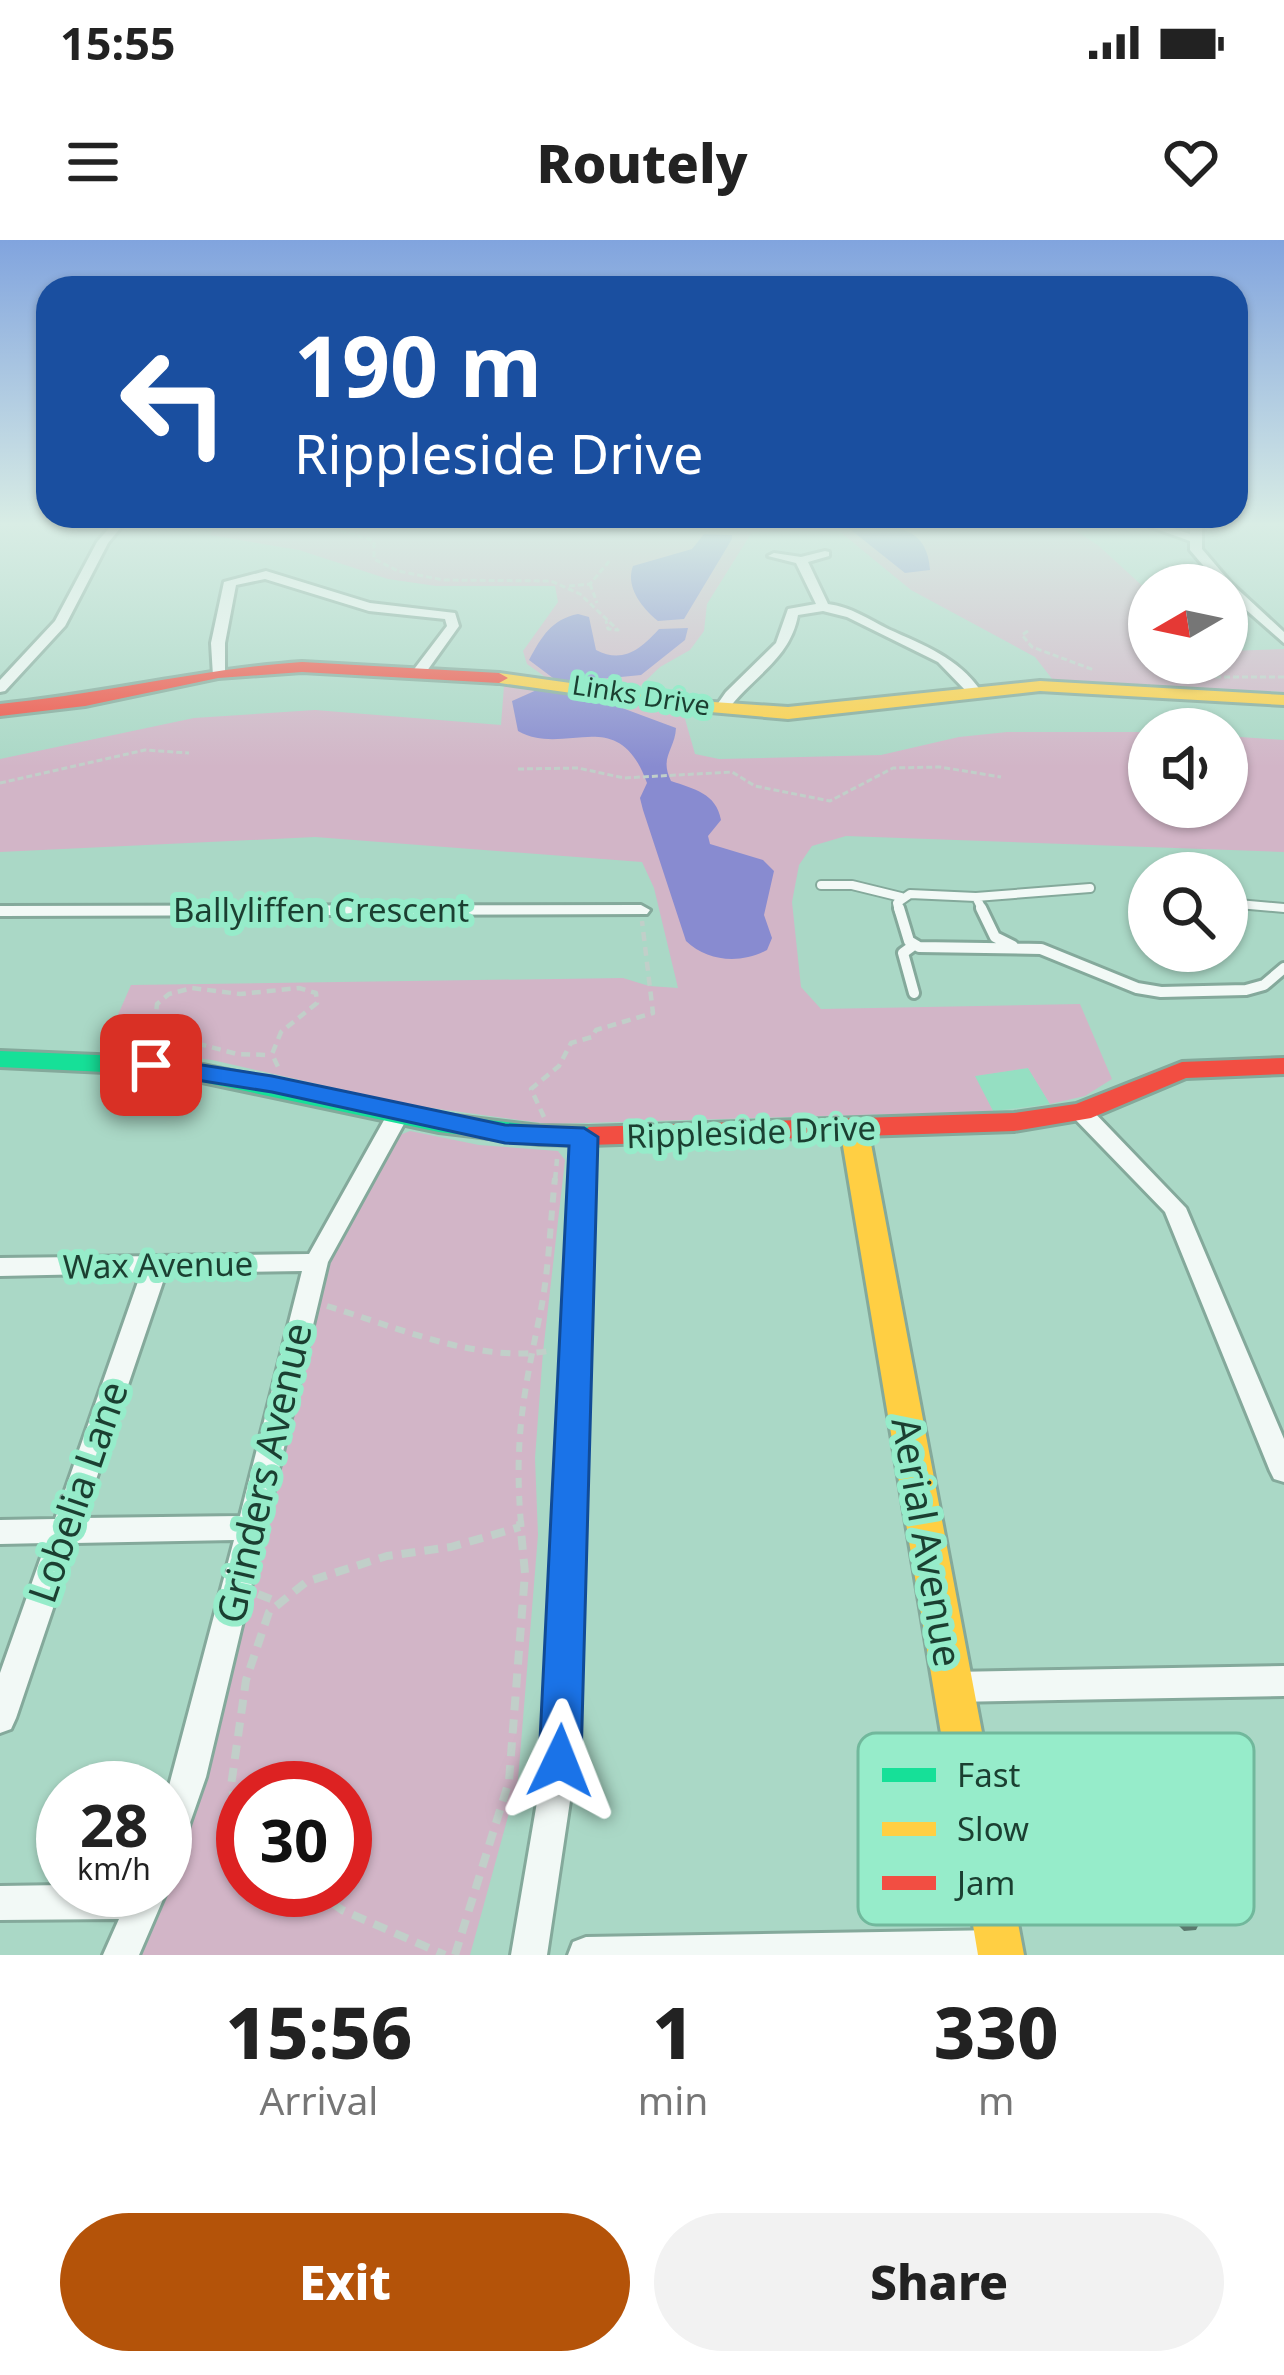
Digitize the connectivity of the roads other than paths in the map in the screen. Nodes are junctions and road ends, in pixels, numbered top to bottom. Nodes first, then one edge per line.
1 (68, 606) edge
2 (225, 606) edge
3 (369, 606) edge
4 (1249, 606) edge
5 (823, 608) joint
6 (1284, 639) edge
7 (418, 672) junction
8 (218, 674) junction
9 (0, 688) edge
10 (974, 691) junction
11 (1284, 700) edge
12 (722, 709) junction
13 (0, 710) edge
14 (821, 885) dead end
15 (1090, 888) dead end
16 (901, 897) junction
17 (976, 898) junction
18 (1248, 905) edge
19 (1284, 908) edge
20 (641, 910) road end
21 (0, 911) edge
22 (914, 945) junction
23 (1012, 946) junction
24 (1284, 968) edge
25 (914, 993) dead end
26 (0, 1059) edge
27 (1284, 1066) edge
28 (1081, 1112) junction
29 (398, 1113) junction
30 (854, 1128) junction
31 (564, 1133) junction
32 (316, 1262) junction
33 (156, 1266) junction
34 (0, 1267) edge
35 (1284, 1471) edge
36 (249, 1528) junction
37 (64, 1531) junction
38 (0, 1532) edge
39 (1284, 1681) edge
40 (953, 1687) junction
41 (0, 1718) edge
42 (961, 1733) edge
43 (192, 1769) edge
44 (36, 1901) edge
45 (0, 1903) edge
46 (139, 1917) edge
47 (1001, 1952) edge
48 (122, 1955) edge
49 (529, 1955) edge
50 (586, 1955) edge

1 - 9 street
2 - 8 street
3 - 7 street
4 - 6 street
5 - 10 street
5 - 12 street
7 - 8 street, Links Drive
7 - 12 street, Links Drive
8 - 13 street, Links Drive
10 - 11 street, Links Drive
10 - 12 street, Links Drive
14 - 16 lane
15 - 17 lane
16 - 17 lane
16 - 22 lane
17 - 23 lane
18 - 19 lane
20 - 21 street, Ballyliffen Crescent
22 - 23 lane
22 - 25 lane
23 - 24 lane
26 - 29 street, Rippleside Drive
27 - 28 street, Rippleside Drive
28 - 30 street, Rippleside Drive
28 - 35 street
29 - 31 street, Rippleside Drive
29 - 32 street, Grinders Avenue
30 - 31 street, Rippleside Drive
30 - 40 street, Aerial Avenue
31 - 49 street
32 - 33 street, Wax Avenue
32 - 36 street, Grinders Avenue
33 - 34 street, Wax Avenue
33 - 37 street, Lobelia Lane
36 - 37 street
36 - 43 street, Grinders Avenue
37 - 38 street
37 - 41 street, Lobelia Lane
39 - 40 street
40 - 42 street, Aerial Avenue
44 - 45 street
46 - 48 street
47 - 50 street

